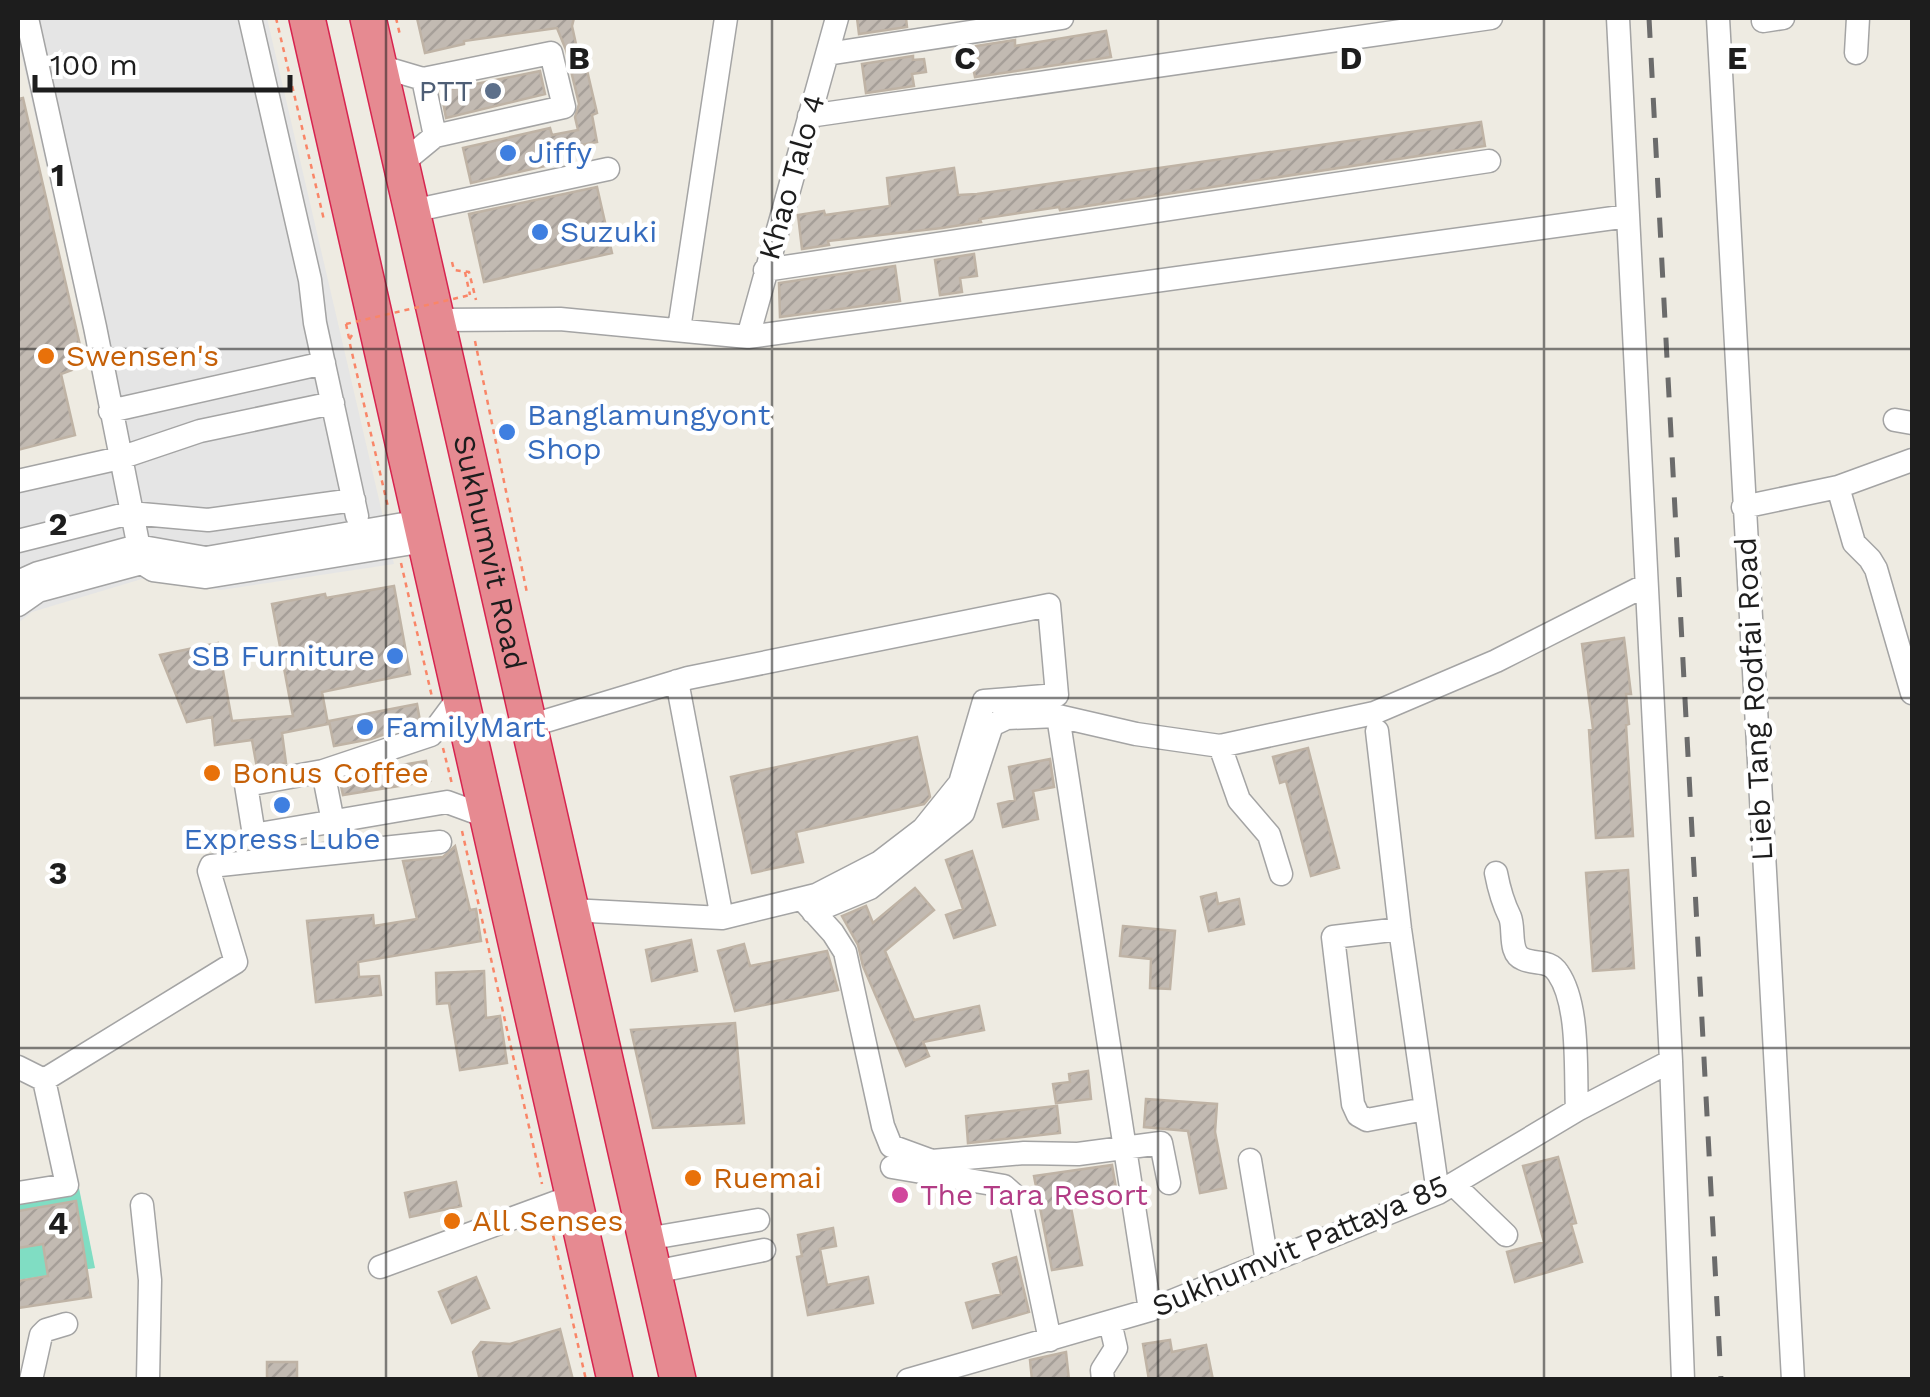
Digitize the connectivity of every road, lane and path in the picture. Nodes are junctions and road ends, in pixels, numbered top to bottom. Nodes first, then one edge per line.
1 (27, 18) edge
2 (250, 18) edge
3 (276, 18) edge
4 (307, 18) edge
5 (368, 18) edge
6 (396, 18) edge
7 (726, 18) edge
8 (837, 18) edge
9 (1062, 18) edge
10 (1491, 18) edge
11 (1618, 18) edge
12 (1718, 18) edge
13 (1858, 18) edge
14 (1856, 53) dead end
15 (827, 54) junction
16 (404, 74) junction
17 (809, 116) junction
18 (435, 136) junction
19 (1489, 162) dead end
20 (401, 164) junction
21 (608, 168) dead end
22 (412, 211) junction
23 (1628, 216) junction
24 (325, 224) dead end
25 (450, 254) dead end
26 (765, 270) junction
27 (464, 272) junction
28 (348, 317) dead end
29 (481, 319) junction
30 (436, 320) junction
31 (679, 329) junction
32 (748, 337) junction
33 (349, 340) junction
34 (324, 363) junction
35 (333, 403) junction
36 (110, 411) junction
37 (120, 458) junction
38 (1912, 460) edge
39 (18, 481) edge
40 (1838, 486) junction
41 (1744, 507) junction
42 (130, 513) junction
43 (409, 533) junction
44 (18, 541) edge
45 (140, 554) junction
46 (18, 582) edge
47 (1646, 585) junction
48 (529, 601) dead end
49 (18, 605) edge
50 (677, 682) junction
51 (1912, 692) edge
52 (460, 696) junction
53 (1058, 716) junction
54 (438, 725) junction
55 (529, 726) junction
56 (1377, 731) dead end
57 (1220, 746) junction
58 (323, 771) junction
59 (472, 811) junction
60 (333, 822) junction
61 (440, 842) dead end
62 (1496, 873) dead end
63 (1281, 874) dead end
64 (807, 905) junction
65 (571, 910) junction
66 (722, 918) junction
67 (1400, 929) junction
68 (1671, 1061) junction
69 (18, 1067) edge
70 (44, 1080) junction
71 (1425, 1109) junction
72 (1578, 1110) junction
73 (1124, 1147) junction
74 (1250, 1160) dead end
75 (892, 1167) dead end
76 (1169, 1184) dead end
77 (1446, 1189) junction
78 (18, 1193) edge
79 (560, 1201) junction
80 (142, 1205) dead end
81 (758, 1220) dead end
82 (1506, 1235) dead end
83 (764, 1250) dead end
84 (650, 1256) junction
85 (1267, 1262) junction
86 (380, 1267) dead end
87 (1150, 1310) junction
88 (1110, 1322) junction
89 (66, 1324) dead end
90 (1050, 1340) junction
91 (31, 1380) edge
92 (148, 1380) edge
93 (586, 1380) edge
94 (615, 1380) edge
95 (678, 1380) edge
96 (908, 1380) edge
97 (1103, 1380) edge
98 (1683, 1380) edge
99 (1793, 1380) edge

1 - 36 street
2 - 34 street
3 - 24 path
4 - 43 highway, Sukhumvit Road
5 - 16 highway, Sukhumvit Road
6 - 16 path
7 - 31 street
8 - 15 street, Khao Talo 4
9 - 15 street
10 - 17 street
11 - 23 street
12 - 41 street, Lieb Tang Rodfai Road
13 - 14 street
15 - 17 street, Khao Talo 4
16 - 18 street
16 - 18 street
16 - 20 highway, Sukhumvit Road
17 - 26 street, Khao Talo 4
18 - 20 street
19 - 26 street
20 - 22 highway, Sukhumvit Road
21 - 22 street
22 - 30 highway, Sukhumvit Road
23 - 32 street
23 - 47 street
25 - 27 path
26 - 32 street, Khao Talo 4
27 - 29 path
27 - 33 path, bridge
28 - 33 path
29 - 30 street
29 - 31 street
29 - 48 path
30 - 55 highway, Sukhumvit Road
31 - 32 street
33 - 43 path
34 - 35 street
34 - 36 street
35 - 37 street
35 - 42 street
36 - 37 street
37 - 39 street
37 - 42 street
38 - 40 street
40 - 41 street
40 - 51 street
41 - 99 street, Lieb Tang Rodfai Road
42 - 44 street
42 - 45 street
43 - 45 street
43 - 52 highway, Sukhumvit Road
43 - 54 path
45 - 46 street
45 - 49 street
47 - 57 street
47 - 68 street
50 - 55 street
50 - 64 street
50 - 66 street
52 - 54 street
52 - 59 highway, Sukhumvit Road
53 - 57 street
53 - 64 street
53 - 73 street
54 - 58 street
54 - 59 path
55 - 65 highway, Sukhumvit Road
56 - 67 street
57 - 63 street
58 - 60 street
58 - 60 street
59 - 60 street
59 - 79 highway, Sukhumvit Road
59 - 79 path
61 - 70 street
62 - 72 street
64 - 66 street
64 - 73 street
65 - 66 street
65 - 84 highway, Sukhumvit Road
67 - 71 street
67 - 71 street
68 - 72 street, Sukhumvit Pattaya 85
68 - 98 street
69 - 70 street
70 - 78 street
71 - 77 street
72 - 77 street, Sukhumvit Pattaya 85
73 - 76 street
73 - 87 street
74 - 85 street
75 - 90 street
77 - 82 street
77 - 85 street, Sukhumvit Pattaya 85
79 - 86 street
79 - 93 path
79 - 94 highway, Sukhumvit Road
80 - 92 street
81 - 84 street
83 - 84 street
84 - 95 highway, Sukhumvit Road
85 - 87 street, Sukhumvit Pattaya 85
87 - 88 street, Sukhumvit Pattaya 85
88 - 90 street, Sukhumvit Pattaya 85
88 - 97 street
89 - 91 street
90 - 96 street, Sukhumvit Pattaya 85

